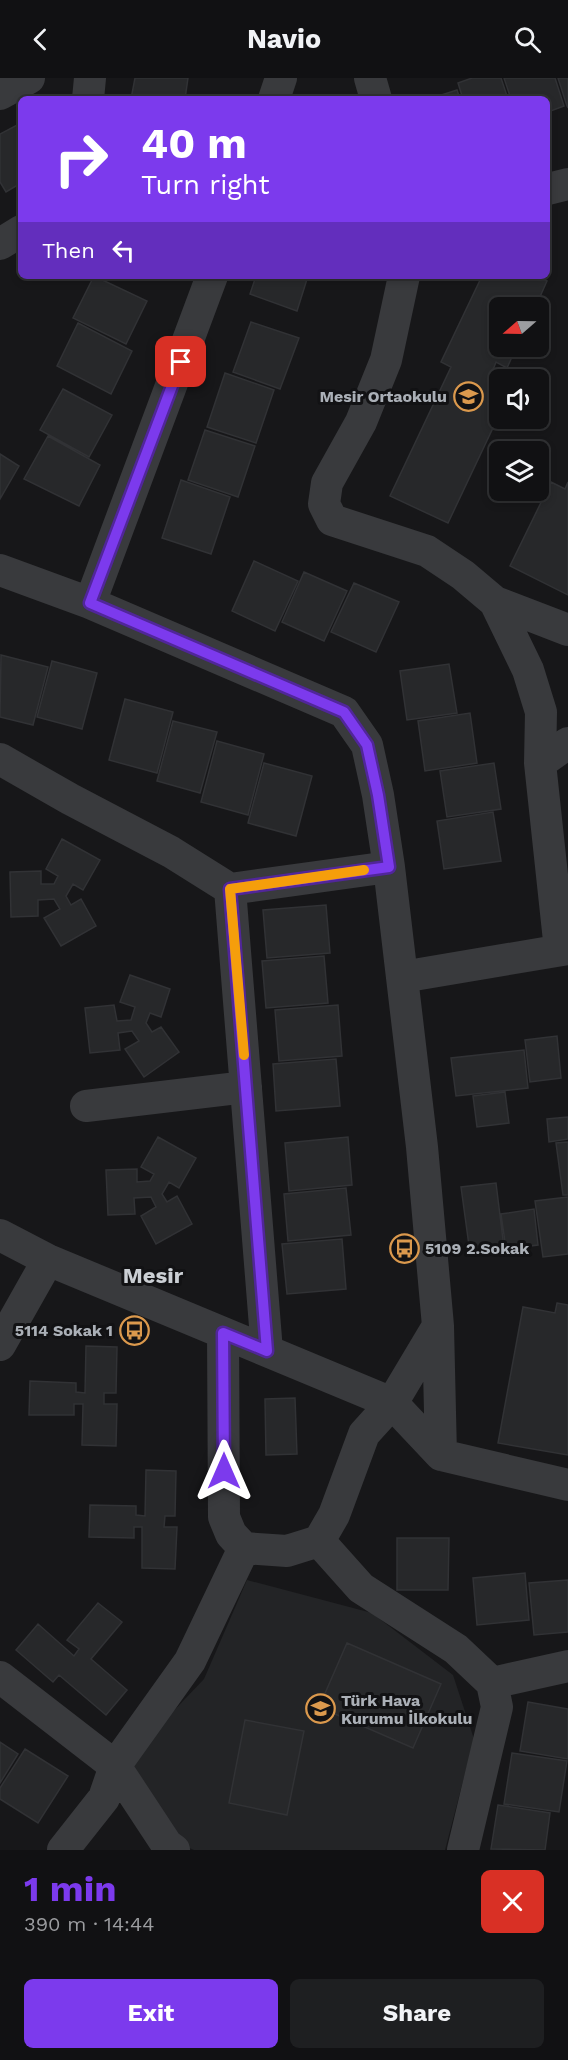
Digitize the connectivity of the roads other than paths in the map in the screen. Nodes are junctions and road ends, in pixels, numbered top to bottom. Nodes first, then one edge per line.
1 (29, 78) edge
2 (90, 78) edge
3 (282, 78) edge
4 (370, 78) edge
5 (0, 93) edge
6 (88, 96) edge
7 (275, 96) edge
8 (375, 96) edge
9 (568, 184) edge
10 (550, 188) edge
11 (18, 233) edge
12 (0, 244) edge
13 (211, 279) edge
14 (403, 279) edge
15 (0, 570) edge
16 (495, 602) junction
17 (90, 603) junction
18 (568, 630) edge
19 (568, 744) edge
20 (0, 759) edge
21 (540, 763) junction
22 (389, 867) junction
23 (230, 889) junction
24 (564, 950) edge
25 (402, 976) junction
26 (246, 1087) junction
27 (86, 1106) dead end
28 (0, 1235) edge
29 (48, 1260) junction
30 (438, 1326) junction
31 (223, 1333) junction
32 (0, 1345) edge
33 (267, 1351) junction
34 (392, 1403) junction
35 (441, 1455) junction
36 (568, 1485) edge
37 (319, 1541) junction
38 (244, 1548) junction
39 (568, 1666) edge
40 (0, 1677) edge
41 (492, 1683) junction
42 (115, 1767) junction
43 (63, 1850) edge
44 (174, 1850) edge
45 (463, 1850) edge

1 - 5 street
2 - 6 street
3 - 7 street
4 - 8 street
9 - 10 street
11 - 12 street
13 - 17 street
14 - 16 street
15 - 17 street
16 - 18 street
16 - 21 street
17 - 22 street
19 - 21 street
20 - 23 street
21 - 24 street
22 - 23 street
22 - 25 street
23 - 26 street
24 - 25 street
25 - 30 street
26 - 27 street
26 - 33 street
28 - 29 street
29 - 31 street
29 - 32 street
30 - 34 street
30 - 35 street
31 - 33 street
31 - 38 street
33 - 34 street
34 - 35 street
34 - 37 street
35 - 36 street
37 - 38 street
37 - 41 street
38 - 42 street
39 - 41 street
40 - 42 street
41 - 45 street
42 - 43 street
42 - 44 street

